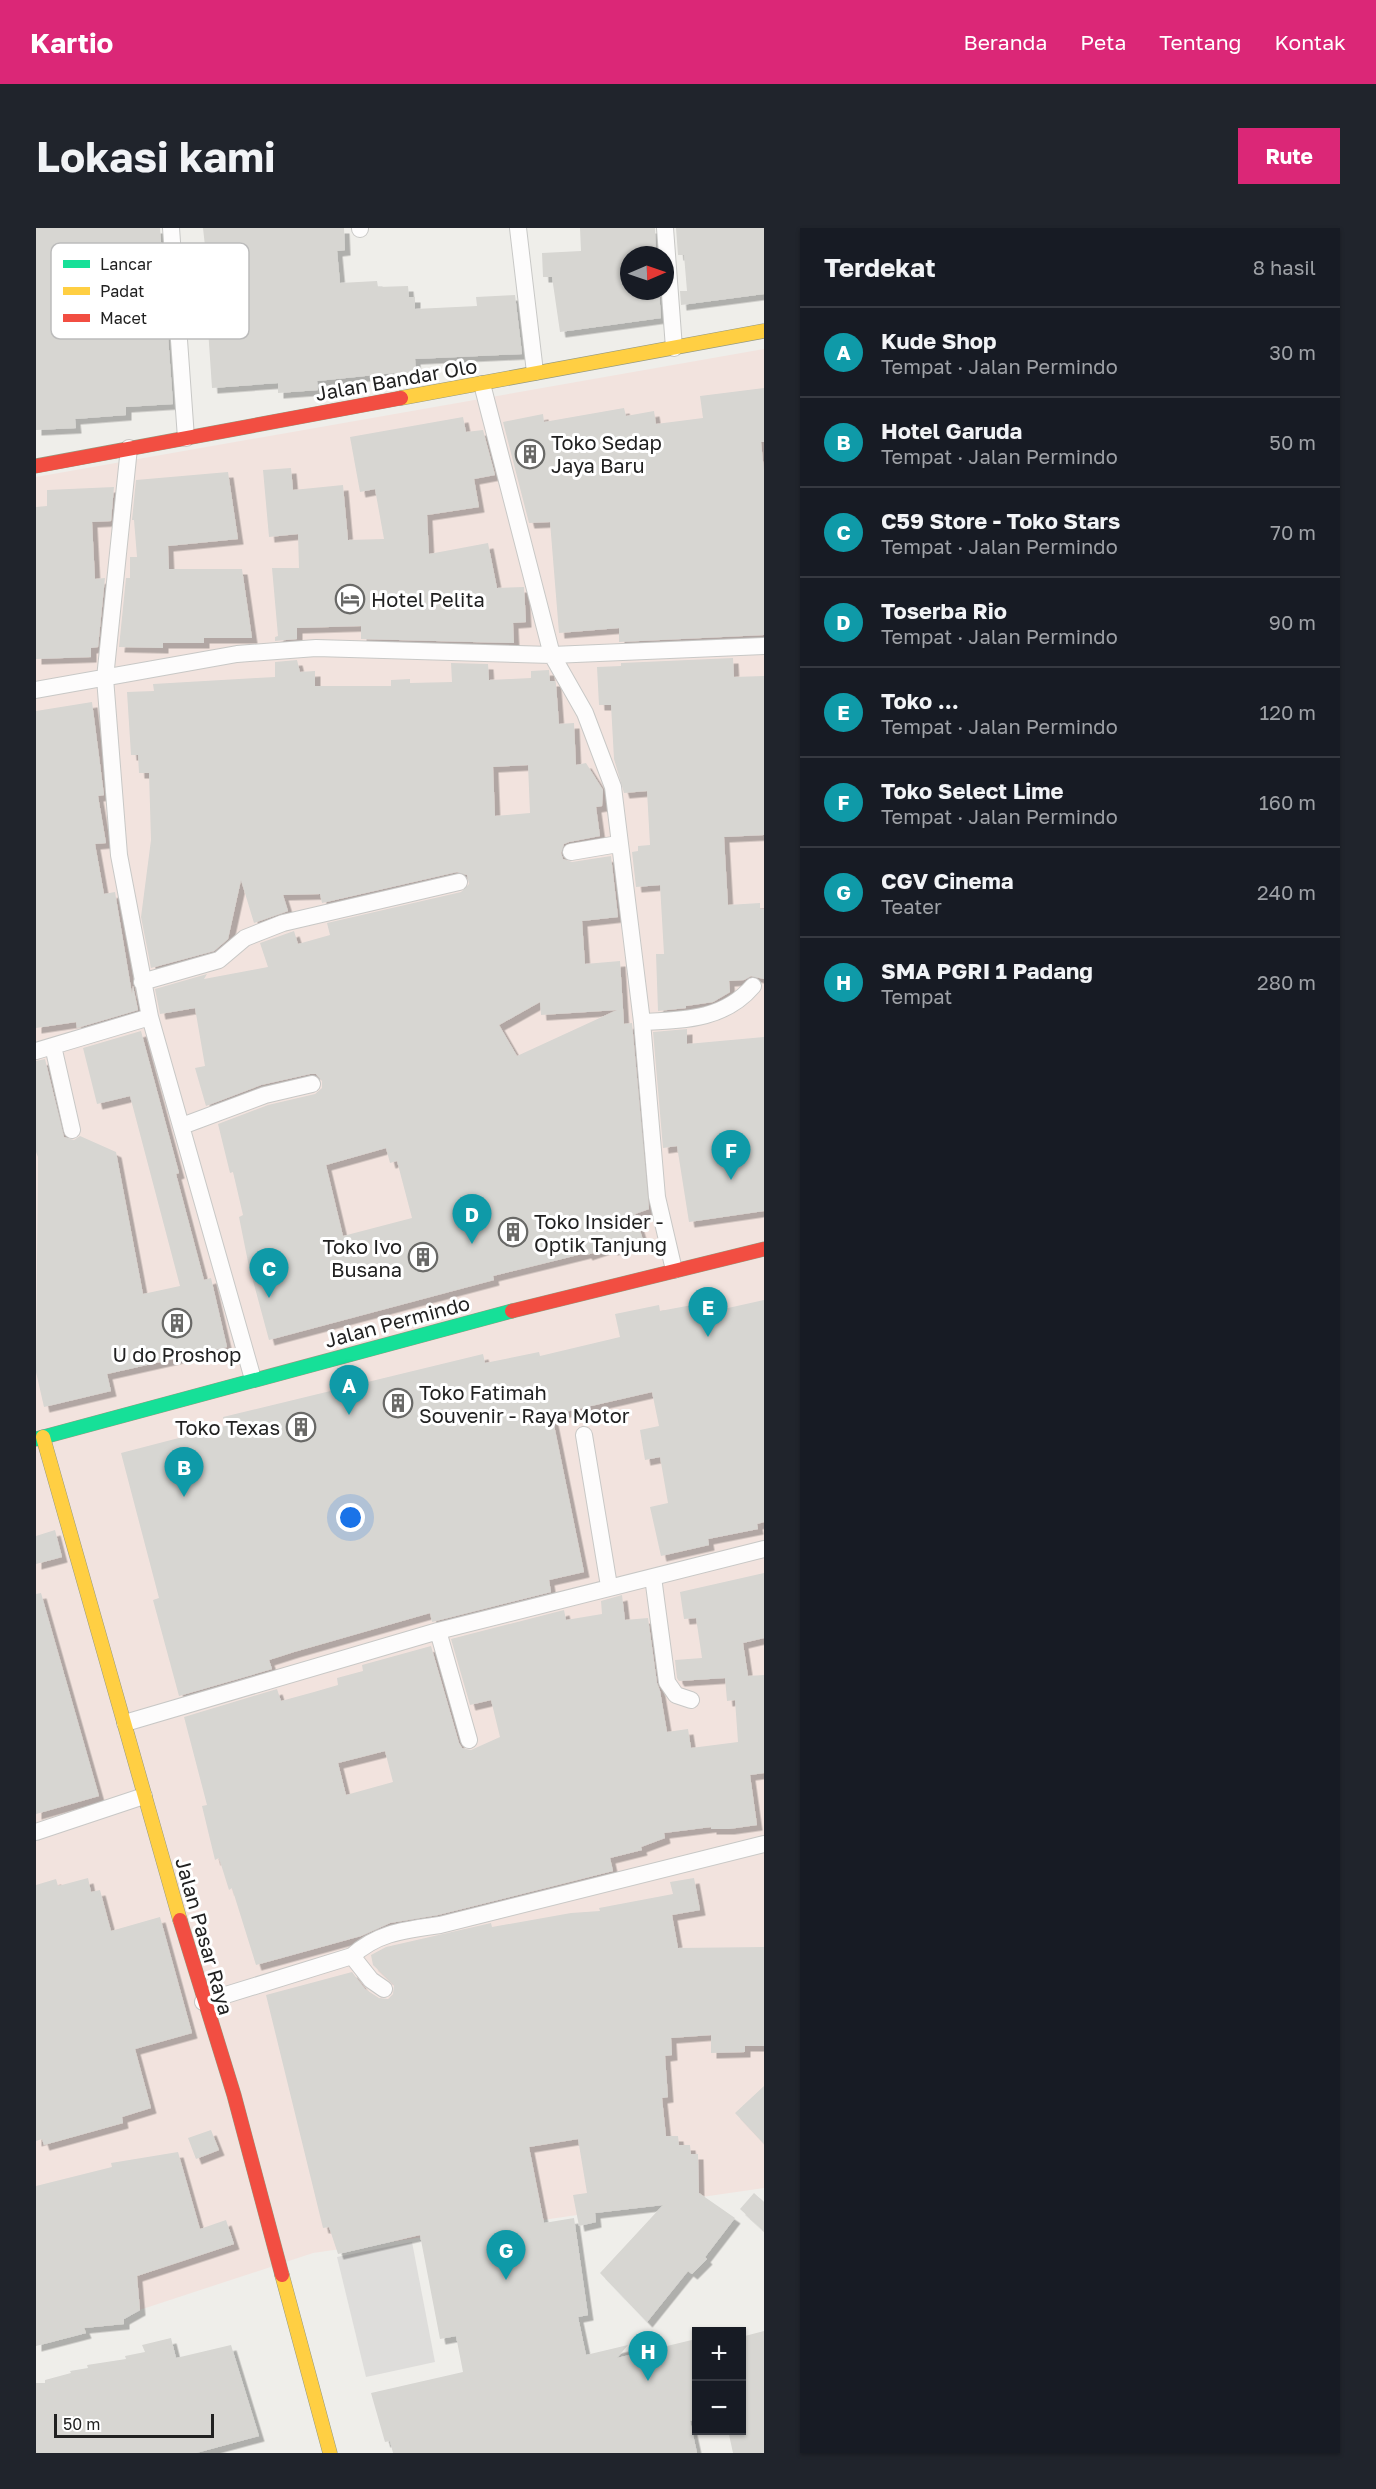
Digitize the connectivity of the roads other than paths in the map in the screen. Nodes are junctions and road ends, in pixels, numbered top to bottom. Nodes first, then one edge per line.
1 (171, 228) edge
2 (518, 228) edge
3 (666, 228) edge
4 (172, 243) edge
5 (764, 331) edge
6 (179, 339) edge
7 (674, 348) junction
8 (535, 372) junction
9 (482, 384) junction
10 (186, 438) junction
11 (129, 448) junction
12 (36, 466) edge
13 (764, 646) edge
14 (552, 655) junction
15 (105, 678) junction
16 (36, 690) edge
17 (618, 844) junction
18 (571, 852) dead end
19 (459, 882) dead end
20 (142, 982) junction
21 (753, 986) dead end
22 (150, 1017) junction
23 (642, 1022) junction
24 (53, 1046) junction
25 (36, 1051) edge
26 (312, 1084) dead end
27 (182, 1126) junction
28 (72, 1130) dead end
29 (764, 1249) edge
30 (674, 1270) junction
31 (254, 1379) junction
32 (584, 1435) dead end
33 (39, 1438) edge
34 (764, 1549) edge
35 (653, 1577) junction
36 (609, 1586) junction
37 (438, 1631) junction
38 (691, 1700) dead end
39 (125, 1723) junction
40 (469, 1740) dead end
41 (144, 1796) junction
42 (36, 1832) edge
43 (764, 1844) edge
44 (352, 1956) junction
45 (384, 1989) dead end
46 (203, 2002) junction
47 (330, 2453) edge

1 - 4 street
2 - 8 street
3 - 7 street
5 - 7 main road, Jalan Bandar Olo
6 - 10 street
7 - 8 main road, Jalan Bandar Olo
8 - 9 main road, Jalan Bandar Olo
9 - 10 main road, Jalan Bandar Olo
9 - 14 street
10 - 11 main road, Jalan Bandar Olo
11 - 12 main road, Jalan Bandar Olo
11 - 15 street
13 - 14 street
14 - 15 street
14 - 17 street
15 - 16 street
15 - 20 street
17 - 18 street
17 - 23 street
19 - 20 street
20 - 22 street
21 - 23 street
22 - 24 street
22 - 27 street
23 - 30 street
24 - 25 street
24 - 28 street
26 - 27 street
27 - 31 street
29 - 30 main road, Jalan Permindo
30 - 31 main road, Jalan Permindo
31 - 33 main road, Jalan Permindo
32 - 36 street
33 - 39 main road, Jalan Pasar Raya
34 - 35 street
35 - 36 street
35 - 38 street
36 - 37 street
37 - 39 street
37 - 40 street
39 - 41 main road, Jalan Pasar Raya
41 - 42 street
41 - 46 main road, Jalan Pasar Raya
43 - 44 street
44 - 45 street
44 - 46 street
46 - 47 main road, Jalan Pasar Raya

